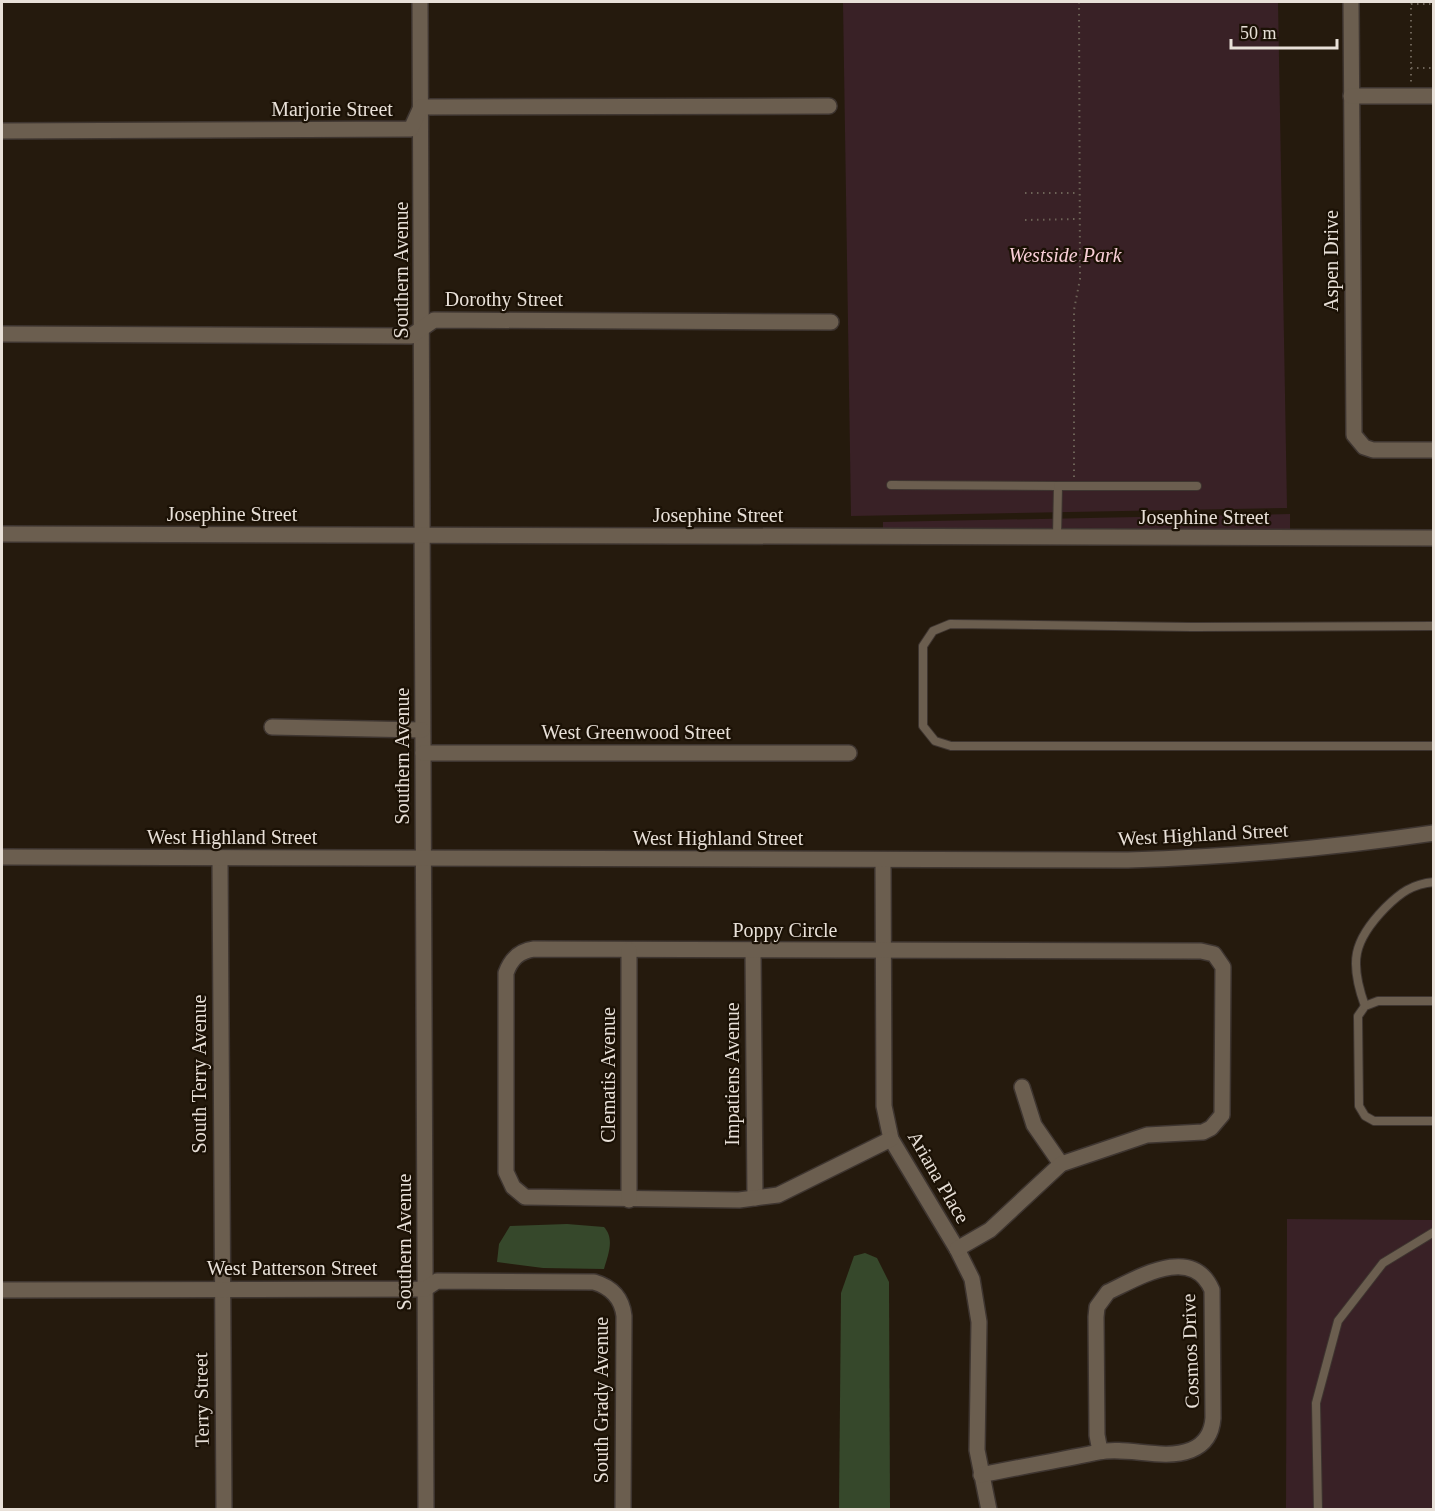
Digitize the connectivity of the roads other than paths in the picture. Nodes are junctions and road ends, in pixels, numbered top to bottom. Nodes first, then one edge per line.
1 (420, 2) edge
2 (1351, 2) edge
3 (1352, 96) junction
4 (1434, 96) edge
5 (829, 106) dead end
6 (421, 107) junction
7 (2, 131) edge
8 (831, 322) dead end
9 (422, 327) junction
10 (2, 334) edge
11 (1434, 450) edge
12 (891, 485) dead end
13 (1058, 486) junction
14 (1197, 486) dead end
15 (2, 534) edge
16 (423, 536) junction
17 (1058, 537) junction
18 (1434, 538) edge
19 (1434, 626) edge
20 (272, 727) dead end
21 (423, 730) junction
22 (1434, 746) edge
23 (423, 753) junction
24 (849, 753) dead end
25 (1434, 833) edge
26 (2, 857) edge
27 (424, 858) junction
28 (220, 859) junction
29 (883, 860) junction
30 (1434, 882) edge
31 (630, 950) junction
32 (753, 950) junction
33 (883, 951) junction
34 (1434, 1001) edge
35 (1365, 1006) junction
36 (1022, 1087) dead end
37 (1434, 1121) edge
38 (891, 1139) junction
39 (1061, 1164) junction
40 (755, 1198) junction
41 (629, 1200) junction
42 (1434, 1232) edge
43 (957, 1249) junction
44 (425, 1288) junction
45 (221, 1289) junction
46 (2, 1290) edge
47 (613, 1292) joint
48 (1100, 1451) junction
49 (981, 1475) junction
50 (224, 1509) edge
51 (426, 1509) edge
52 (623, 1509) edge
53 (989, 1509) edge
54 (1318, 1509) edge

1 - 6 street, Southern Avenue
2 - 3 street, Aspen Drive
3 - 4 street
3 - 11 street, Aspen Drive
5 - 6 street, Marjorie Street
6 - 7 street, Marjorie Street
6 - 9 street, Southern Avenue
8 - 9 street, Dorothy Street
9 - 10 street, Dorothy Street
9 - 16 street, Southern Avenue
12 - 13 lane
13 - 14 lane
13 - 17 lane
15 - 16 street, Josephine Street
16 - 17 street, Josephine Street
16 - 21 street, Southern Avenue
17 - 18 street, Josephine Street
19 - 22 lane
20 - 21 street
21 - 23 street, Southern Avenue
23 - 24 street, West Greenwood Street
23 - 27 street, Southern Avenue
25 - 29 street, West Highland Street
26 - 28 street, West Highland Street
27 - 28 street, West Highland Street
27 - 29 street, West Highland Street
27 - 44 street, Southern Avenue
28 - 45 street, South Terry Avenue
29 - 33 street, Ariana Place
30 - 35 lane
31 - 32 street, Poppy Circle
31 - 41 street, Clematis Avenue
31 - 41 street, Poppy Circle
32 - 33 street, Poppy Circle
32 - 40 street, Impatiens Avenue
33 - 38 street, Ariana Place
33 - 39 street, Poppy Circle
34 - 35 lane
35 - 37 lane
36 - 39 street
38 - 40 street, Poppy Circle
38 - 43 street, Ariana Place
39 - 43 street, Poppy Circle
40 - 41 street, Poppy Circle
42 - 54 lane
43 - 49 street, Ariana Place
44 - 45 street, West Patterson Street
44 - 47 street, West Patterson Street
44 - 51 street, Southern Avenue
45 - 46 street, West Patterson Street
45 - 50 street, Terry Street
47 - 52 street, South Grady Avenue
48 - 48 street, Cosmos Drive
48 - 49 street, Cosmos Drive
49 - 53 street, Ariana Place

